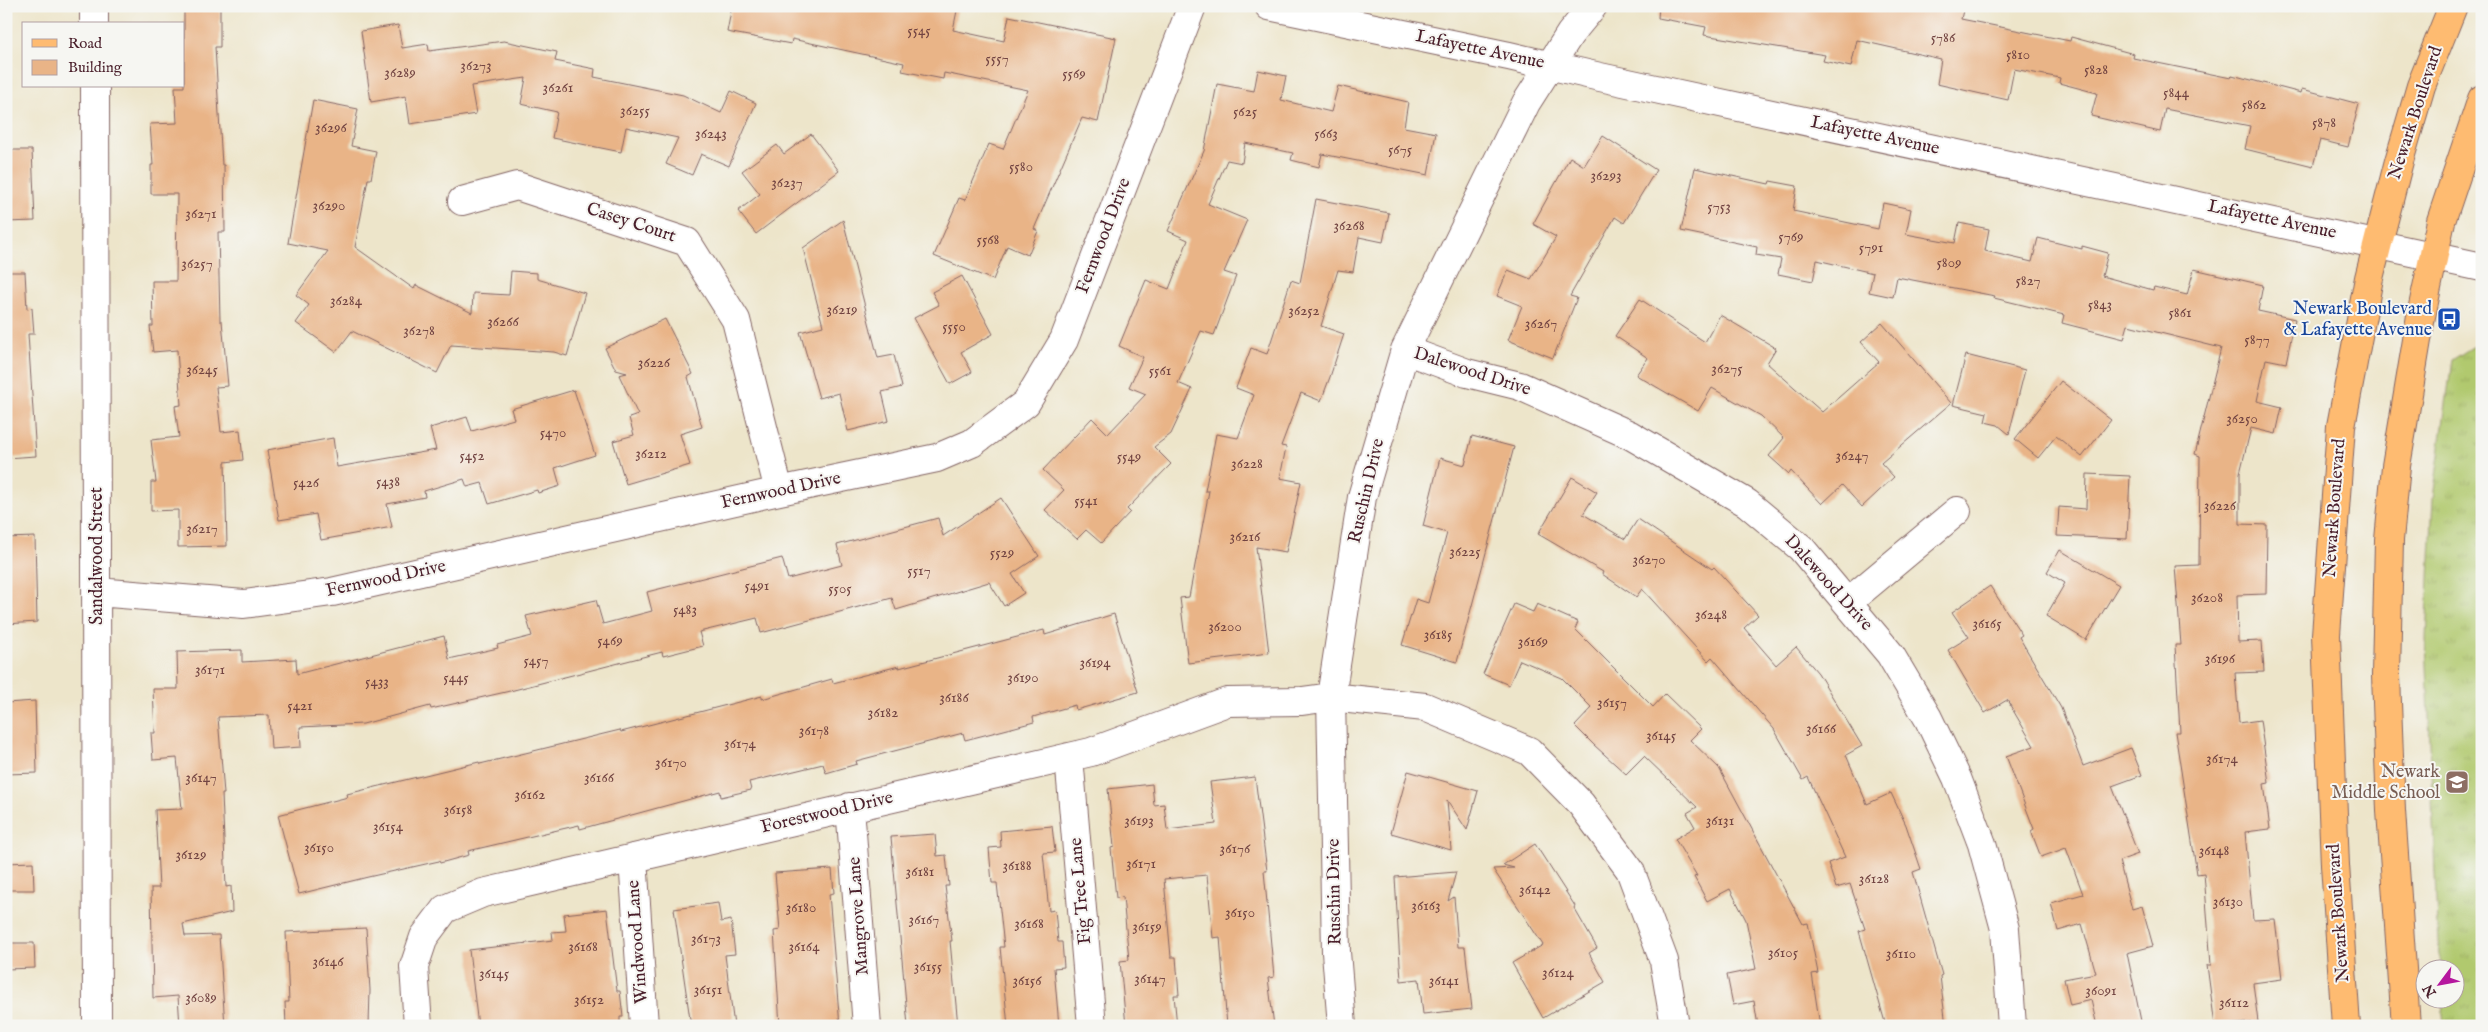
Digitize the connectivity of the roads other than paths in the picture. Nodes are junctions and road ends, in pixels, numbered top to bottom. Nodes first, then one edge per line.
1 (94, 6) edge
2 (1192, 6) edge
3 (1269, 6) edge
4 (1593, 6) edge
5 (2453, 6) edge
6 (94, 22) edge
7 (1550, 65) junction
8 (95, 88) edge
9 (2482, 99) edge
10 (462, 201) dead end
11 (2377, 244) junction
12 (2434, 256) junction
13 (2482, 267) edge
14 (1405, 350) junction
15 (779, 491) junction
16 (1957, 512) dead end
17 (97, 592) junction
18 (1848, 602) junction
19 (1331, 697) junction
20 (1069, 757) junction
21 (850, 807) junction
22 (633, 858) junction
23 (97, 1026) edge
24 (418, 1026) edge
25 (644, 1026) edge
26 (867, 1026) edge
27 (1092, 1026) edge
28 (1342, 1026) edge
29 (1675, 1026) edge
30 (2012, 1026) edge
31 (2346, 1026) edge
32 (2406, 1026) edge

1 - 6 street
2 - 15 street, Fernwood Drive
3 - 7 street, Lafayette Avenue
4 - 7 street, Ruschin Drive
5 - 11 main road, Newark Boulevard
7 - 11 street, Lafayette Avenue
7 - 14 street, Ruschin Drive
8 - 17 street, Sandalwood Street
9 - 12 main road
10 - 15 street, Casey Court
11 - 12 street, Lafayette Avenue
11 - 31 main road, Newark Boulevard
12 - 13 street, Lafayette Avenue
12 - 32 main road
14 - 18 street, Dalewood Drive
14 - 19 street, Ruschin Drive
15 - 17 street, Fernwood Drive
16 - 18 street
17 - 23 street, Sandalwood Street
18 - 30 street, Dalewood Drive
19 - 20 street, Forestwood Drive
19 - 28 street, Ruschin Drive
19 - 29 street, Forestwood Drive
20 - 21 street, Forestwood Drive
20 - 27 street, Fig Tree Lane
21 - 22 street, Forestwood Drive
21 - 26 street, Mangrove Lane
22 - 24 street, Forestwood Drive
22 - 25 street, Windwood Lane

